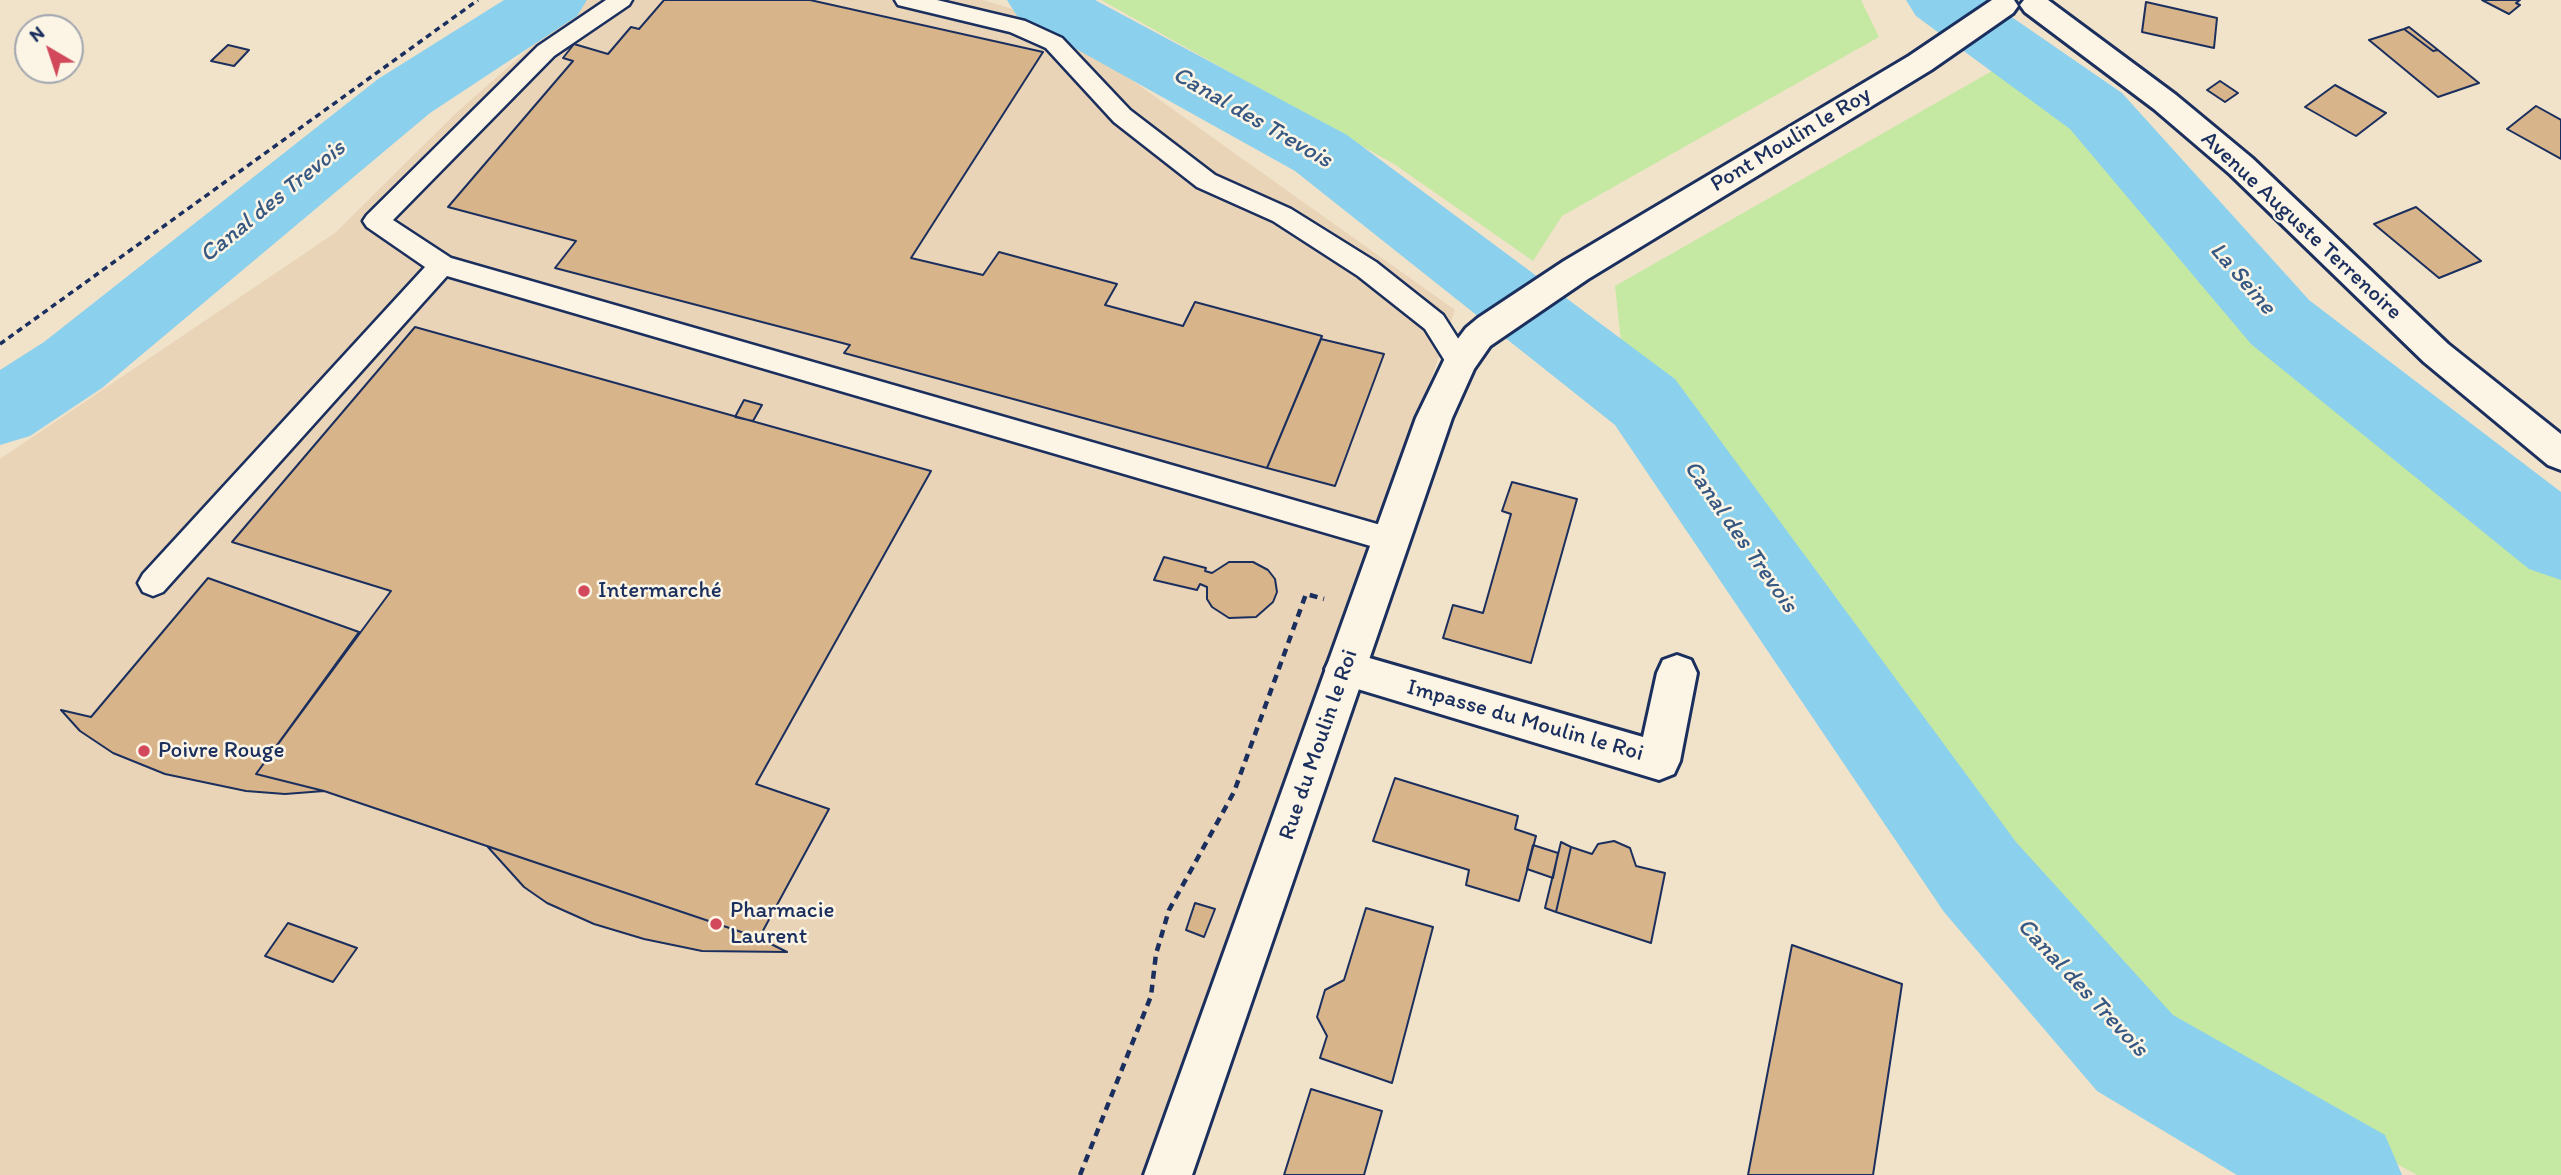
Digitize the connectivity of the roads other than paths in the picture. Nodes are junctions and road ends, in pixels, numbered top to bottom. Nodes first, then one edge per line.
1 (621, 0) edge
2 (906, 0) edge
3 (2036, 2) edge
4 (1993, 9) edge
5 (443, 265) junction
6 (1490, 327) joint
7 (1460, 362) junction
8 (2561, 455) edge
9 (1391, 540) junction
10 (153, 583) dead end
11 (1345, 669) junction
12 (1677, 673) dead end
13 (1168, 1175) edge

1 - 5 lane
2 - 7 lane
3 - 4 street
3 - 8 street, Avenue Auguste Terrenoire
4 - 6 street, Pont Moulin le Roy
5 - 9 lane
5 - 10 lane
6 - 7 street, Rue du Moulin le Roi
7 - 9 street, Rue du Moulin le Roi
9 - 11 street, Rue du Moulin le Roi
11 - 12 street, Impasse du Moulin le Roi
11 - 13 street, Rue du Moulin le Roi

